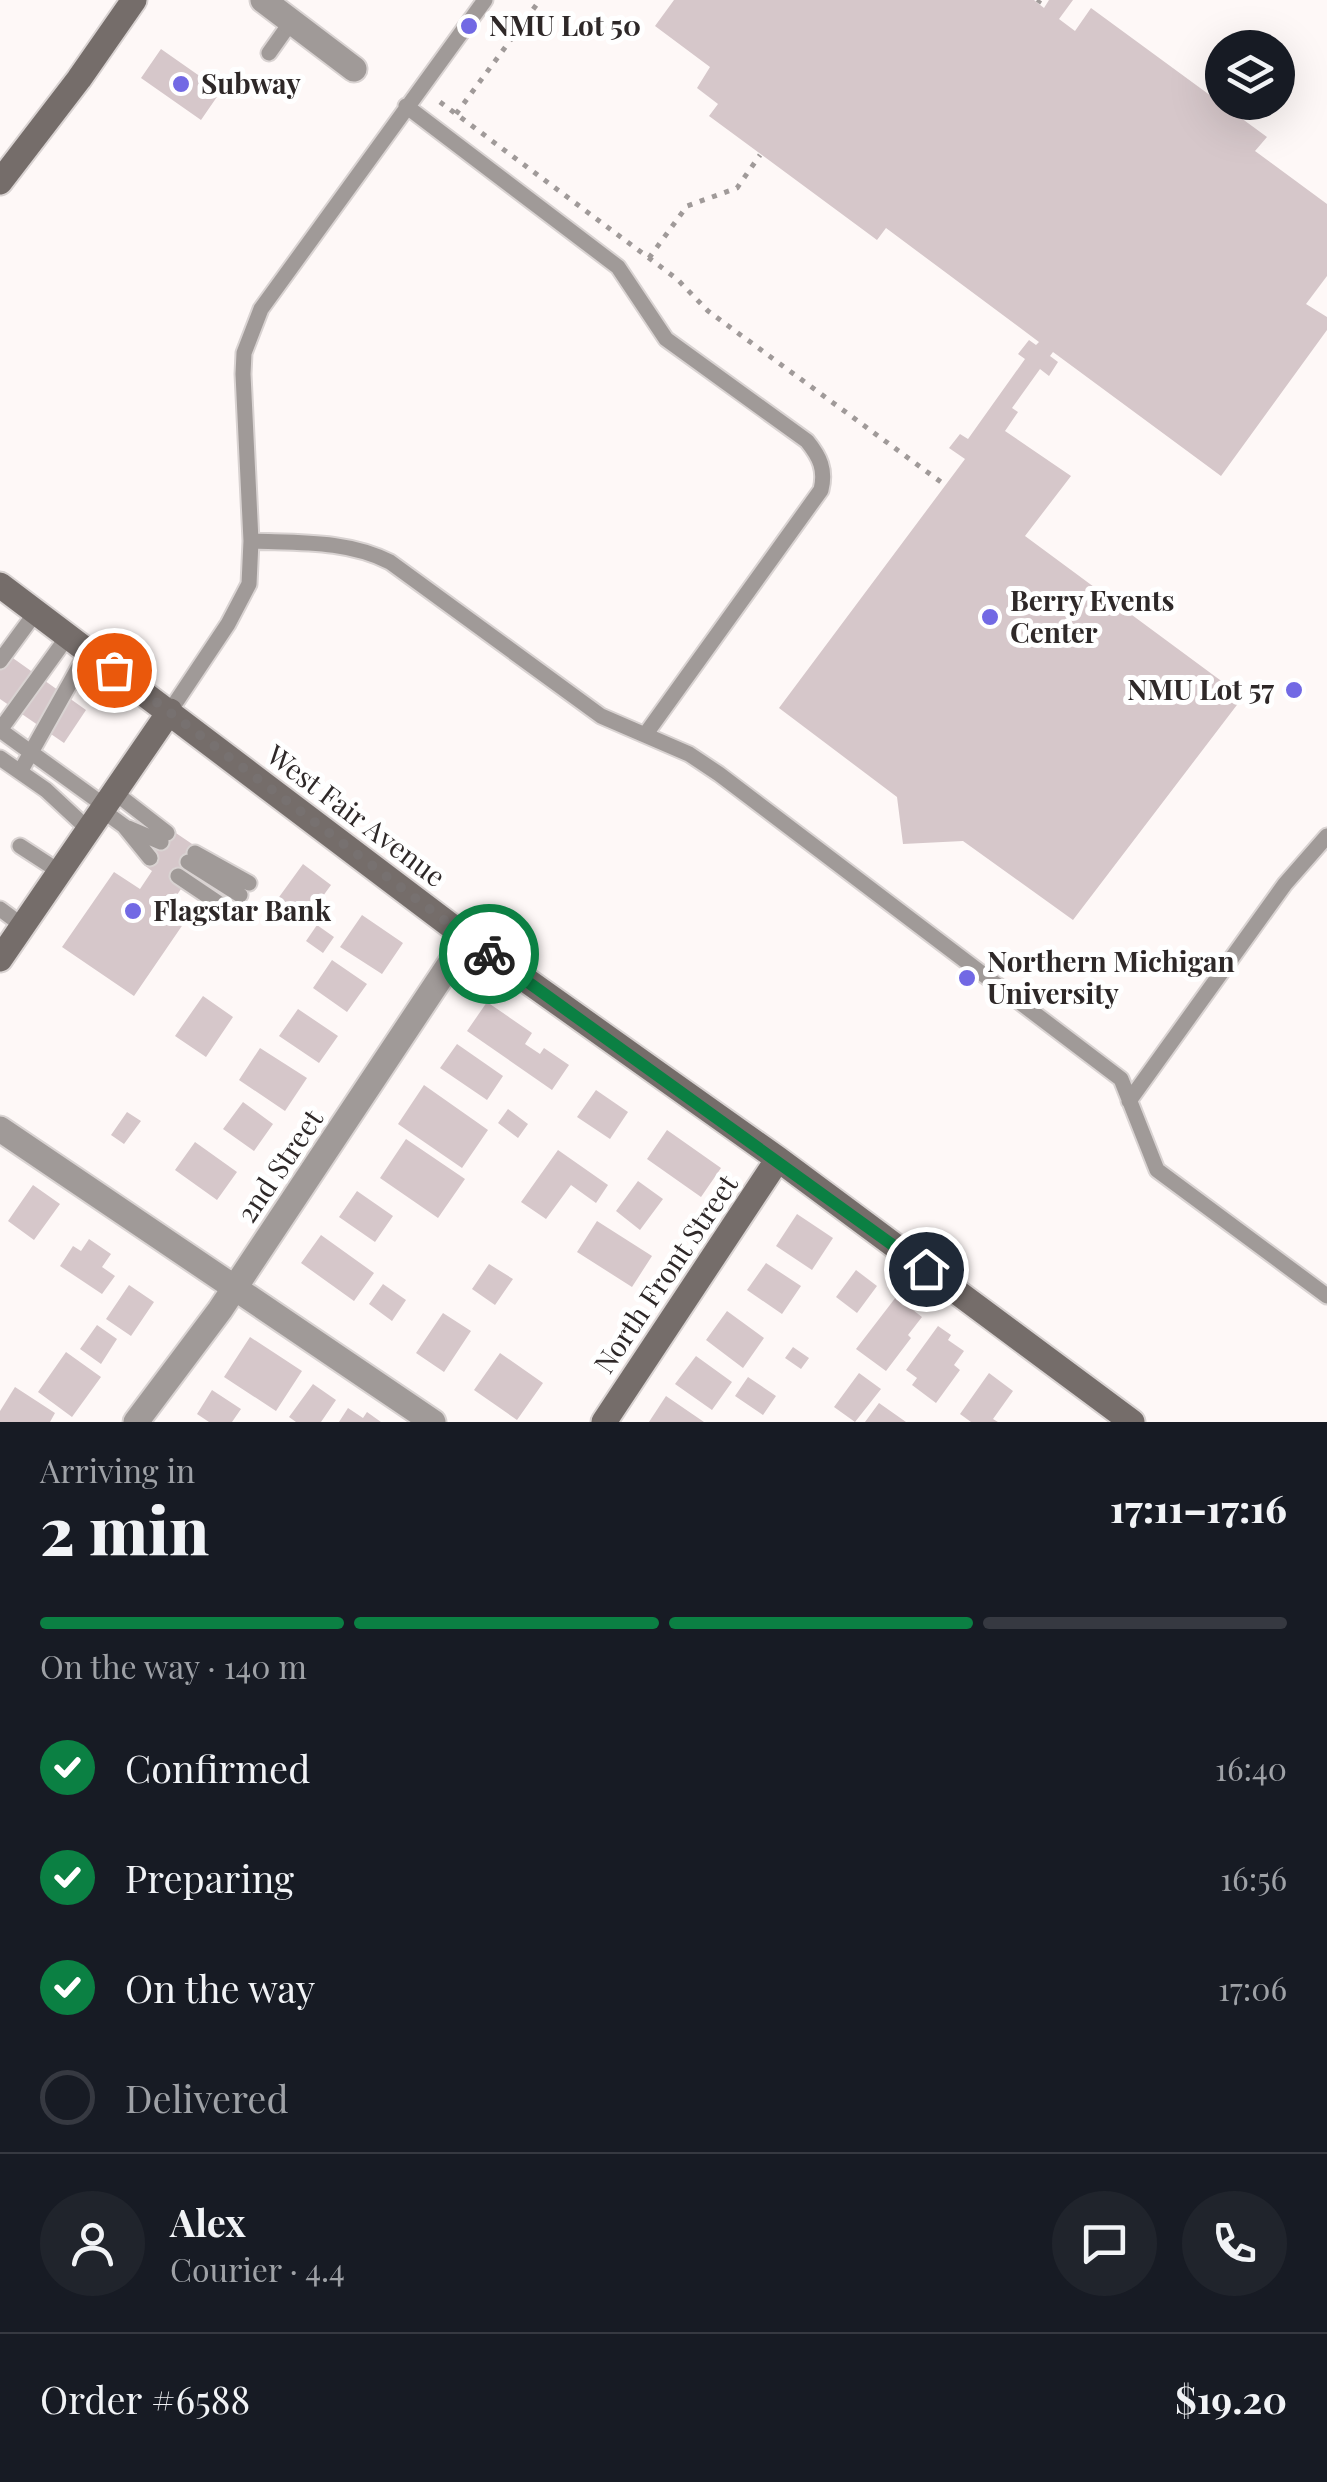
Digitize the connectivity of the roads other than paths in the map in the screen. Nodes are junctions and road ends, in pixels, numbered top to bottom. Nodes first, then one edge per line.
1 (134, 0) edge
2 (262, 0) edge
3 (485, 0) edge
4 (291, 22) junction
5 (269, 54) dead end
6 (354, 69) dead end
7 (406, 106) junction
8 (0, 182) edge
9 (251, 541) junction
10 (0, 585) edge
11 (36, 612) junction
12 (78, 643) junction
13 (0, 661) edge
14 (170, 711) junction
15 (0, 730) edge
16 (645, 735) junction
17 (30, 753) junction
18 (0, 758) edge
19 (20, 772) junction
20 (103, 809) junction
21 (124, 826) junction
22 (1327, 836) edge
23 (20, 846) dead end
24 (191, 857) dead end
25 (150, 858) dead end
26 (60, 872) junction
27 (178, 876) dead end
28 (245, 889) dead end
29 (0, 910) edge
30 (230, 911) dead end
31 (22, 926) junction
32 (467, 938) junction
33 (0, 959) edge
34 (1129, 1101) junction
35 (0, 1129) edge
36 (778, 1159) junction
37 (235, 1287) junction
38 (1327, 1296) edge
39 (136, 1422) edge
40 (433, 1422) edge
41 (604, 1422) edge
42 (1132, 1422) edge

1 - 8 street
2 - 4 street
3 - 7 lane
4 - 5 lane
4 - 6 street
7 - 9 lane
7 - 16 lane
9 - 14 lane
9 - 16 lane
10 - 11 street, West Fair Avenue
11 - 12 street, West Fair Avenue
11 - 13 lane
12 - 14 street, West Fair Avenue
12 - 15 lane
12 - 17 lane
14 - 20 street
14 - 32 street, West Fair Avenue
15 - 17 lane
16 - 34 lane
17 - 19 lane
17 - 20 lane
18 - 19 lane
19 - 20 lane
20 - 21 lane
20 - 21 lane
20 - 26 street
21 - 25 lane
22 - 34 lane
23 - 26 lane
24 - 28 lane
26 - 31 street
27 - 30 lane
29 - 31 lane
31 - 33 street
32 - 36 street, West Fair Avenue
32 - 37 street, 2nd Street
34 - 38 lane
35 - 37 street
36 - 41 street, North Front Street
36 - 42 street, West Fair Avenue
37 - 39 street, 2nd Street
37 - 40 street

